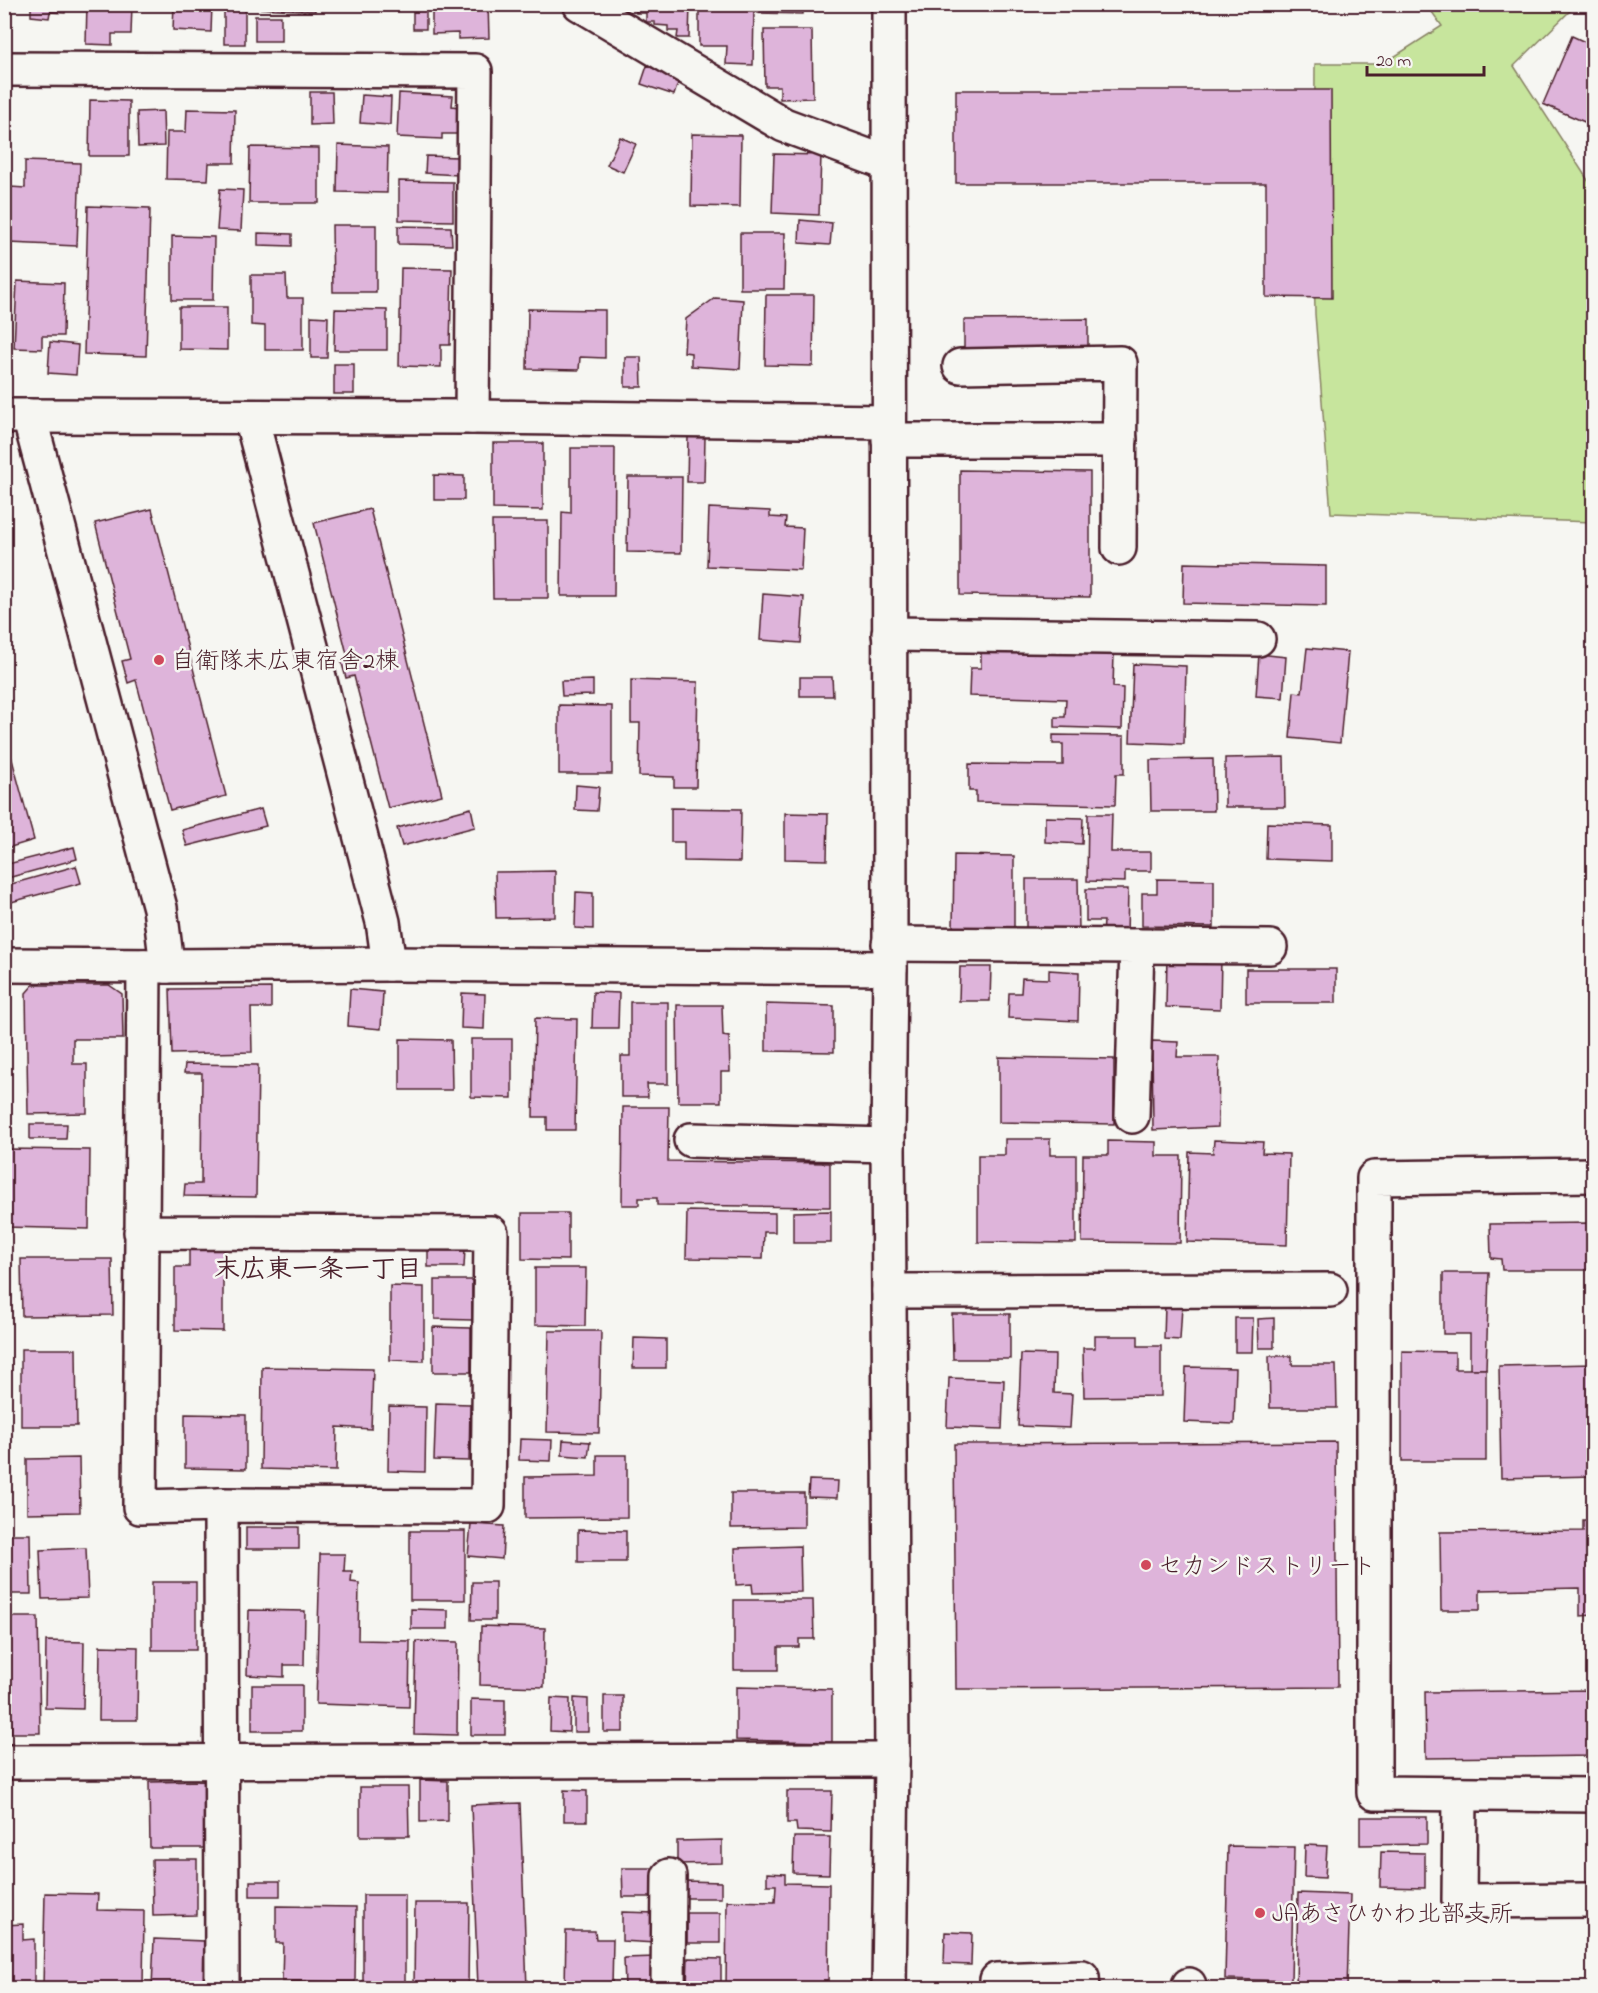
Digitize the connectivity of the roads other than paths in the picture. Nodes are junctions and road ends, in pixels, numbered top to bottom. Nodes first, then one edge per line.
1 (580, 4) edge
2 (889, 4) edge
3 (4, 69) edge
4 (889, 164) junction
5 (960, 366) dead end
6 (17, 416) edge
7 (251, 417) junction
8 (472, 417) junction
9 (889, 431) junction
10 (1120, 440) junction
11 (1119, 548) dead end
12 (889, 634) junction
13 (1258, 639) dead end
14 (1137, 946) junction
15 (1270, 947) dead end
16 (889, 956) junction
17 (389, 964) junction
18 (4, 965) edge
19 (155, 966) junction
20 (1132, 1116) dead end
21 (691, 1140) dead end
22 (888, 1145) junction
23 (1593, 1175) edge
24 (141, 1232) junction
25 (1330, 1290) dead end
26 (889, 1291) junction
27 (221, 1505) junction
28 (892, 1760) junction
29 (4, 1762) edge
30 (222, 1762) junction
31 (1460, 1794) junction
32 (1593, 1796) edge
33 (669, 1876) dead end
34 (1593, 1900) edge
35 (997, 1980) dead end
36 (222, 1989) edge
37 (668, 1989) edge
38 (889, 1989) edge
39 (1083, 1989) edge

1 - 4 street
2 - 4 street
3 - 8 street
4 - 9 street
5 - 10 street
6 - 7 street
6 - 19 street
7 - 8 street
7 - 17 street
8 - 9 street
9 - 10 street
9 - 12 street
10 - 11 street
12 - 13 street
12 - 16 street
14 - 15 street
14 - 16 street
14 - 20 street
16 - 17 street
16 - 22 street
17 - 19 street
18 - 19 street
19 - 24 street
21 - 22 street
22 - 26 street
23 - 31 street
24 - 27 street
24 - 27 street
25 - 26 street
26 - 28 street
27 - 30 street
28 - 30 street
28 - 38 street
29 - 30 street
30 - 36 street
31 - 32 street
31 - 34 street
33 - 37 street
35 - 39 street

